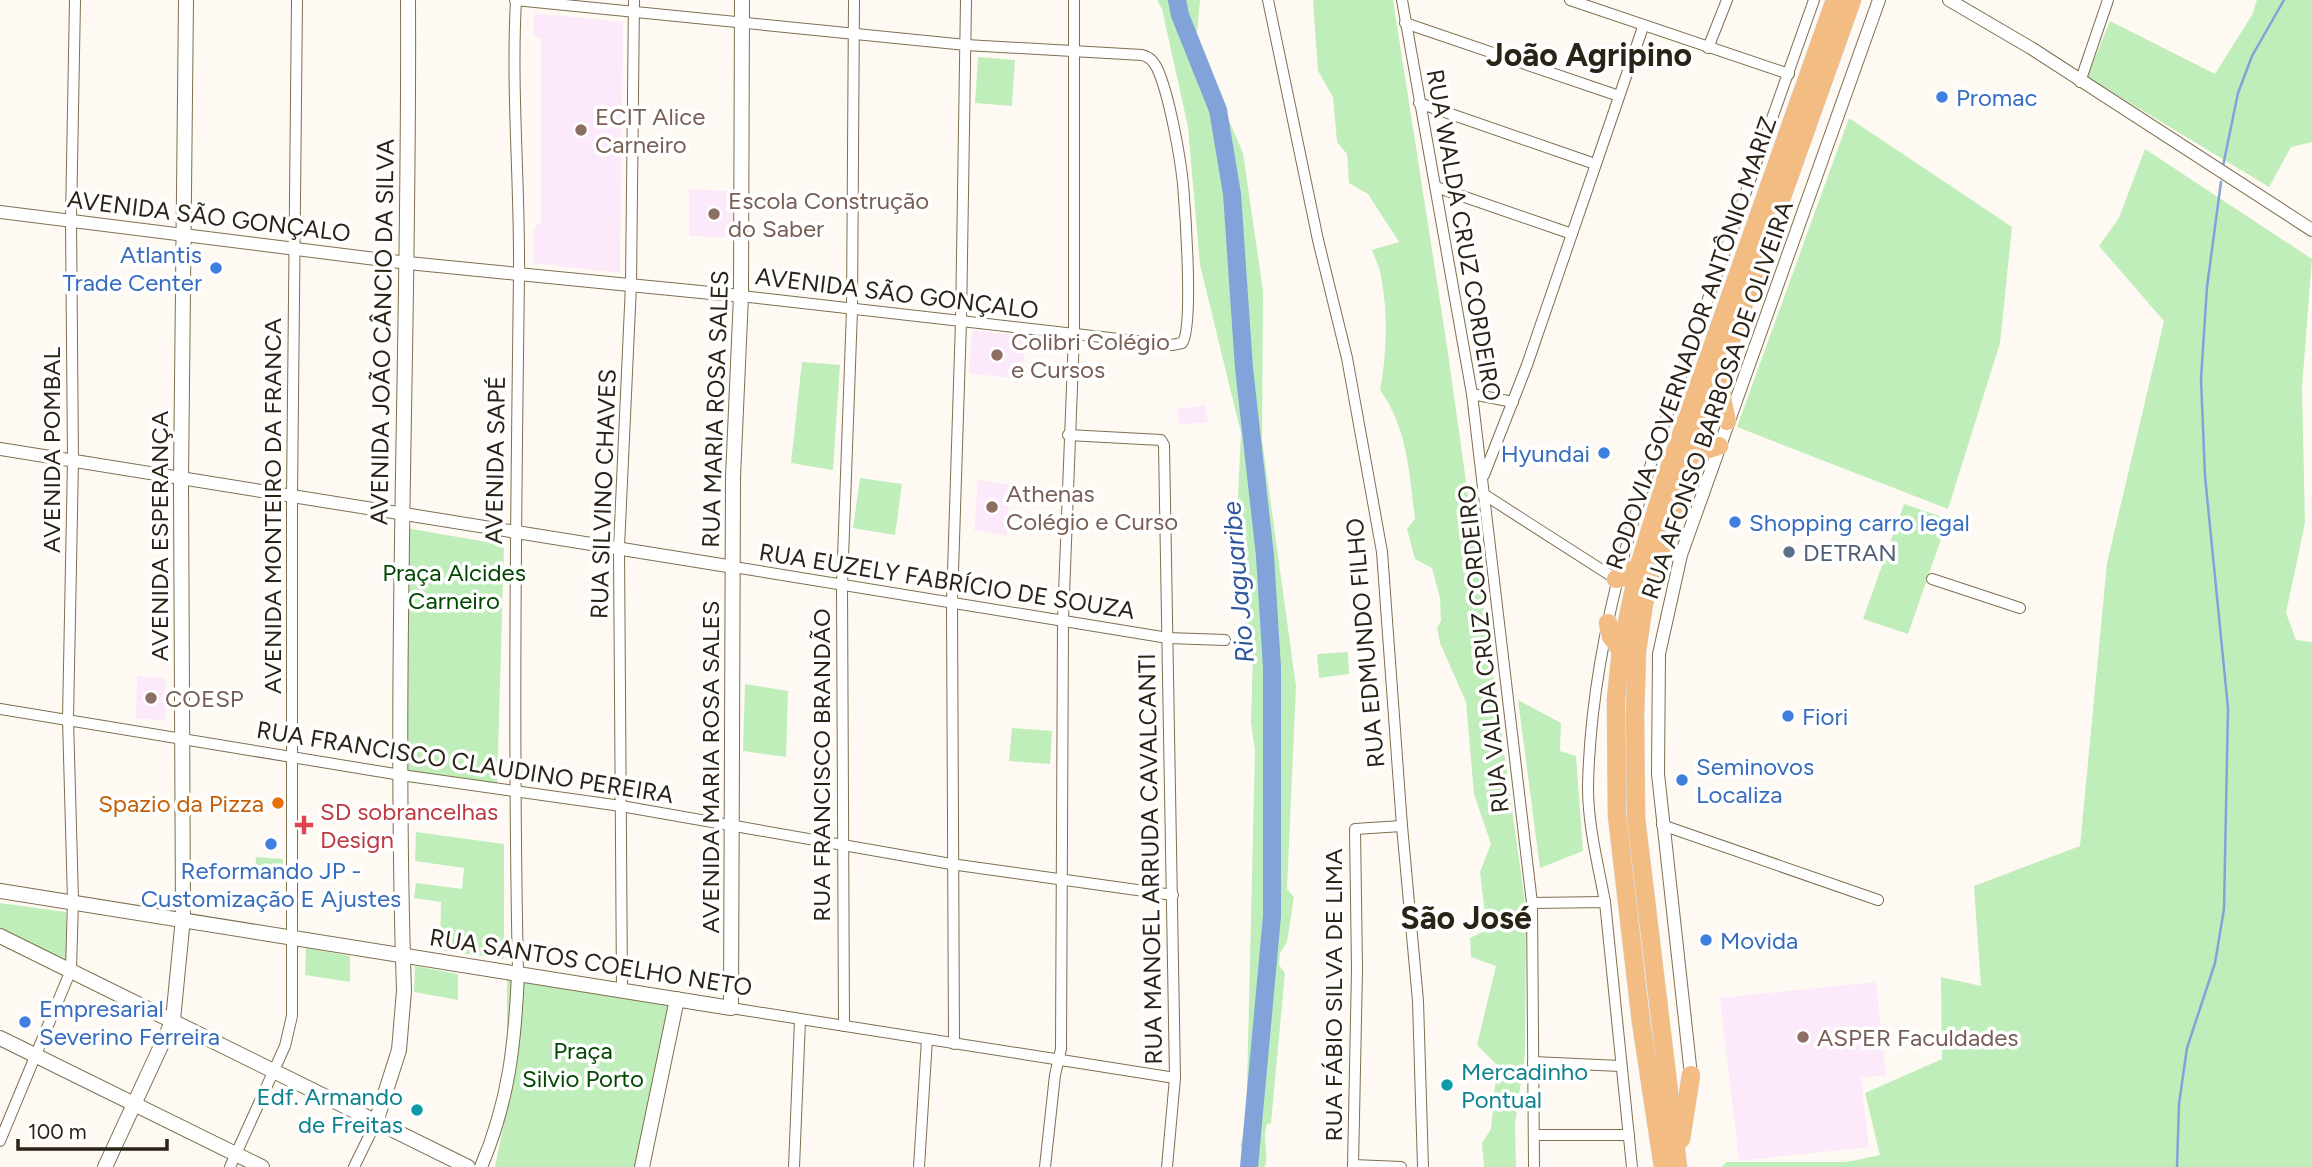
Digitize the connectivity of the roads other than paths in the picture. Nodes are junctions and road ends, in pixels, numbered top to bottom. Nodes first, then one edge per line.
1 (75, 0) edge
2 (186, 0) edge
3 (297, 0) edge
4 (408, 0) edge
5 (516, 0) edge
6 (742, 0) edge
7 (854, 0) edge
8 (966, 0) edge
9 (1074, 0) edge
10 (1268, 0) edge
11 (1402, 0) edge
12 (1570, 0) edge
13 (1727, 0) edge
14 (1814, 0) edge
15 (1835, 0) edge
16 (1852, 0) edge
17 (1879, 0) edge
18 (1949, 0) edge
19 (2104, 1) edge
20 (634, 6) edge
21 (742, 23) junction
22 (1405, 23) junction
23 (1643, 27) junction
24 (854, 34) junction
25 (966, 45) junction
26 (1709, 48) junction
27 (1074, 53) junction
28 (1789, 74) junction
29 (2080, 82) junction
30 (1619, 96) junction
31 (1419, 103) junction
32 (1595, 164) junction
33 (1436, 187) junction
34 (0, 212) edge
35 (71, 220) junction
36 (2312, 230) edge
37 (1572, 234) junction
38 (185, 235) junction
39 (296, 248) junction
40 (408, 263) junction
41 (519, 272) junction
42 (631, 285) junction
43 (741, 296) junction
44 (852, 310) junction
45 (961, 321) junction
46 (1073, 335) junction
47 (1718, 377) junction
48 (1472, 394) junction
49 (1513, 402) junction
50 (1727, 421) junction
51 (1068, 435) junction
52 (1719, 446) junction
53 (0, 449) edge
54 (1690, 455) junction
55 (73, 461) junction
56 (1483, 478) junction
57 (181, 480) junction
58 (1485, 495) junction
59 (292, 497) junction
60 (401, 513) junction
61 (514, 532) junction
62 (619, 547) junction
63 (1639, 566) junction
64 (734, 567) junction
65 (1616, 579) junction
66 (1932, 579) dead end
67 (842, 585) junction
68 (952, 603) junction
69 (2020, 608) dead end
70 (1063, 620) junction
71 (1608, 623) junction
72 (1168, 638) junction
73 (1225, 640) dead end
74 (1621, 650) junction
75 (0, 709) edge
76 (68, 719) junction
77 (183, 739) junction
78 (292, 757) junction
79 (401, 775) junction
80 (514, 791) junction
81 (621, 806) junction
82 (731, 825) junction
83 (1662, 825) junction
84 (1402, 826) junction
85 (842, 843) junction
86 (951, 864) junction
87 (1063, 879) junction
88 (0, 891) edge
89 (1173, 895) junction
90 (73, 900) junction
91 (1878, 900) dead end
92 (1605, 902) junction
93 (1532, 903) junction
94 (183, 918) junction
95 (0, 936) edge
96 (294, 937) junction
97 (403, 954) junction
98 (71, 970) junction
99 (518, 973) junction
100 (622, 989) junction
101 (677, 999) junction
102 (731, 1008) junction
103 (173, 1020) junction
104 (800, 1020) junction
105 (844, 1026) junction
106 (0, 1038) edge
107 (927, 1039) junction
108 (954, 1044) junction
109 (36, 1057) junction
110 (1059, 1062) junction
111 (1533, 1062) junction
112 (1620, 1066) junction
113 (273, 1073) junction
114 (1691, 1075) joint
115 (1175, 1078) junction
116 (134, 1105) junction
117 (376, 1122) junction
118 (1535, 1135) junction
119 (1629, 1135) junction
120 (0, 1142) edge
121 (233, 1160) edge
122 (1353, 1166) edge
123 (105, 1167) edge
124 (262, 1167) edge
125 (354, 1167) edge
126 (468, 1167) edge
127 (481, 1167) edge
128 (642, 1167) edge
129 (794, 1167) edge
130 (919, 1167) edge
131 (1045, 1167) edge
132 (1167, 1167) edge
133 (1401, 1167) edge
134 (1423, 1167) edge
135 (1534, 1167) edge
136 (1632, 1167) edge
137 (1663, 1167) edge
138 (1678, 1167) edge
139 (1684, 1167) edge

1 - 35 street, AVENIDA POMBAL
2 - 38 main road, AVENIDA ESPERANÇA
3 - 39 street, AVENIDA MONTEIRO DA FRANCA
4 - 40 main road, AVENIDA JOÃO CÂNCIO DA SILVA
5 - 20 street
5 - 41 street, AVENIDA SAPÉ
6 - 21 main road, RUA MARIA ROSA SALES
7 - 24 street, RUA FRANCISCO BRANDÃO
8 - 25 street
9 - 27 street
10 - 84 street, RUA EDMUNDO FILHO
11 - 22 street, RUA WALDA CRUZ CORDEIRO
12 - 23 street
13 - 26 street
14 - 28 street
15 - 63 highway, RODOVIA GOVERNADOR ANTÔNIO MARIZ
16 - 47 highway, RODOVIA GOVERNADOR ANTÔNIO MARIZ
17 - 50 street, RUA AFONSO BARBOSA DE OLIVEIRA
18 - 29 street
19 - 29 street
20 - 21 street
20 - 42 street, RUA SILVINO CHAVES
21 - 24 street
21 - 43 main road, RUA MARIA ROSA SALES
22 - 30 street
22 - 31 street, RUA WALDA CRUZ CORDEIRO
23 - 26 street
23 - 30 street, RUA VALDA CRUZ CORDEIRO
24 - 25 street
24 - 44 street, RUA FRANCISCO BRANDÃO
25 - 27 street
25 - 45 street
26 - 28 street
27 - 46 street
27 - 46 street, AVENIDA SÃO GONÇALO
28 - 65 street
29 - 36 street
30 - 32 street, RUA VALDA CRUZ CORDEIRO
31 - 32 street
31 - 33 street, RUA WALDA CRUZ CORDEIRO
32 - 37 street, RUA VALDA CRUZ CORDEIRO
33 - 37 street
33 - 48 street, RUA WALDA CRUZ CORDEIRO
34 - 35 street, AVENIDA SÃO GONÇALO
35 - 38 street, AVENIDA SÃO GONÇALO
35 - 55 street, AVENIDA POMBAL
37 - 49 street, RUA VALDA CRUZ CORDEIRO
38 - 39 street, AVENIDA SÃO GONÇALO
38 - 57 main road, AVENIDA ESPERANÇA
39 - 40 street, AVENIDA SÃO GONÇALO
39 - 59 street, AVENIDA MONTEIRO DA FRANCA
40 - 41 street, AVENIDA SÃO GONÇALO
40 - 60 main road, AVENIDA JOÃO CÂNCIO DA SILVA
41 - 42 street, AVENIDA SÃO GONÇALO
41 - 61 street, AVENIDA SAPÉ
42 - 43 street, AVENIDA SÃO GONÇALO
42 - 62 street, RUA SILVINO CHAVES
43 - 44 street, AVENIDA SÃO GONÇALO
43 - 64 main road, RUA MARIA ROSA SALES
44 - 45 street, AVENIDA SÃO GONÇALO
44 - 67 street, RUA FRANCISCO BRANDÃO
45 - 46 street, AVENIDA SÃO GONÇALO
45 - 68 street
46 - 51 street
47 - 50 highway
47 - 54 highway, RODOVIA GOVERNADOR ANTÔNIO MARIZ
48 - 49 street
48 - 56 street, RUA WALDA CRUZ CORDEIRO
49 - 56 street, RUA VALDA CRUZ CORDEIRO
50 - 52 street, RUA AFONSO BARBOSA DE OLIVEIRA
51 - 70 street
51 - 72 street, RUA MANOEL ARRUDA CAVALCANTI
52 - 54 highway
52 - 83 street, RUA AFONSO BARBOSA DE OLIVEIRA
53 - 55 street, RUA EUZELY FABRÍCIO DE SOUZA
54 - 138 highway, RODOVIA GOVERNADOR ANTÔNIO MARIZ
55 - 57 street, RUA EUZELY FABRÍCIO DE SOUZA
55 - 76 street, AVENIDA POMBAL
56 - 58 street, RUA VALDA CRUZ CORDEIRO
57 - 59 street, RUA EUZELY FABRÍCIO DE SOUZA
57 - 77 main road, AVENIDA ESPERANÇA
58 - 65 street
58 - 93 street, RUA VALDA CRUZ CORDEIRO
59 - 60 street, RUA EUZELY FABRÍCIO DE SOUZA
59 - 78 street, AVENIDA MONTEIRO DA FRANCA
60 - 61 street, RUA EUZELY FABRÍCIO DE SOUZA
60 - 79 main road, AVENIDA JOÃO CÂNCIO DA SILVA
61 - 62 street, RUA EUZELY FABRÍCIO DE SOUZA
61 - 80 street, AVENIDA SAPÉ
62 - 64 street, RUA EUZELY FABRÍCIO DE SOUZA
62 - 81 street, RUA SILVINO CHAVES
63 - 65 highway
63 - 74 highway, RODOVIA GOVERNADOR ANTÔNIO MARIZ
64 - 67 street, RUA EUZELY FABRÍCIO DE SOUZA
64 - 82 main road, AVENIDA MARIA ROSA SALES
65 - 71 street
66 - 69 street
67 - 68 street, RUA EUZELY FABRÍCIO DE SOUZA
67 - 85 street, RUA FRANCISCO BRANDÃO
68 - 70 street, RUA EUZELY FABRÍCIO DE SOUZA
68 - 86 street
70 - 72 street, RUA EUZELY FABRÍCIO DE SOUZA
70 - 87 street
71 - 74 highway
71 - 92 street
72 - 73 street, RUA EUZELY FABRÍCIO DE SOUZA
72 - 89 street, RUA MANOEL ARRUDA CAVALCANTI
74 - 137 highway, RODOVIA GOVERNADOR ANTÔNIO MARIZ
75 - 76 street, RUA FRANCISCO CLAUDINO PEREIRA
76 - 77 street, RUA FRANCISCO CLAUDINO PEREIRA
76 - 90 street, AVENIDA POMBAL
77 - 78 street, RUA FRANCISCO CLAUDINO PEREIRA
77 - 94 main road, AVENIDA ESPERANÇA
78 - 79 street, RUA FRANCISCO CLAUDINO PEREIRA
78 - 96 street, AVENIDA MONTEIRO DA FRANCA
79 - 80 street, RUA FRANCISCO CLAUDINO PEREIRA
79 - 97 main road, AVENIDA JOÃO CÂNCIO DA SILVA
80 - 81 street, RUA FRANCISCO CLAUDINO PEREIRA
80 - 99 street, AVENIDA SAPÉ
81 - 82 street, RUA FRANCISCO CLAUDINO PEREIRA
81 - 100 street, RUA SILVINO CHAVES
82 - 85 street, RUA FRANCISCO CLAUDINO PEREIRA
82 - 102 main road, AVENIDA MARIA ROSA SALES
83 - 91 street
83 - 114 street, RUA AFONSO BARBOSA DE OLIVEIRA
84 - 122 street, RUA FÁBIO SILVA DE LIMA
84 - 134 street, RUA EDMUNDO FILHO
85 - 86 street, RUA FRANCISCO CLAUDINO PEREIRA
85 - 105 street, RUA FRANCISCO BRANDÃO
86 - 87 street, RUA FRANCISCO CLAUDINO PEREIRA
86 - 108 street
87 - 89 street, RUA FRANCISCO CLAUDINO PEREIRA
87 - 110 street
88 - 90 main road, RUA SANTOS COELHO NETO
89 - 115 street, RUA MANOEL ARRUDA CAVALCANTI
90 - 94 main road, RUA SANTOS COELHO NETO
90 - 98 street, AVENIDA POMBAL
92 - 93 street
92 - 112 street
93 - 111 street, RUA VALDA CRUZ CORDEIRO
94 - 96 main road, RUA SANTOS COELHO NETO
94 - 103 main road, AVENIDA ESPERANÇA
95 - 98 main road
96 - 97 main road, RUA SANTOS COELHO NETO
96 - 113 street, AVENIDA MONTEIRO DA FRANCA
97 - 99 main road, RUA SANTOS COELHO NETO
97 - 117 main road, AVENIDA JOÃO CÂNCIO DA SILVA
98 - 103 main road
98 - 109 street
99 - 100 main road, RUA SANTOS COELHO NETO
99 - 127 street, AVENIDA SAPÉ
100 - 101 main road, RUA SANTOS COELHO NETO
101 - 102 main road, RUA SANTOS COELHO NETO
101 - 128 main road
102 - 104 street, RUA SANTOS COELHO NETO
103 - 113 main road
103 - 116 main road, AVENIDA ESPERANÇA
104 - 105 street, RUA SANTOS COELHO NETO
104 - 129 street
105 - 107 street, RUA SANTOS COELHO NETO
106 - 109 main road
107 - 108 street, RUA SANTOS COELHO NETO
107 - 130 street
108 - 110 street, RUA SANTOS COELHO NETO
109 - 116 main road
109 - 120 street
110 - 115 street, RUA SANTOS COELHO NETO
110 - 131 street
111 - 112 street
111 - 118 street, RUA VALDA CRUZ CORDEIRO
112 - 119 street
113 - 117 main road
113 - 121 street, AVENIDA MONTEIRO DA FRANCA
114 - 139 highway
115 - 132 street, RUA MANOEL ARRUDA CAVALCANTI
116 - 121 main road
116 - 123 main road, AVENIDA ESPERANÇA
117 - 125 street
117 - 126 main road
118 - 119 street
118 - 135 street, RUA VALDA CRUZ CORDEIRO
119 - 136 street
121 - 124 main road
122 - 133 street

